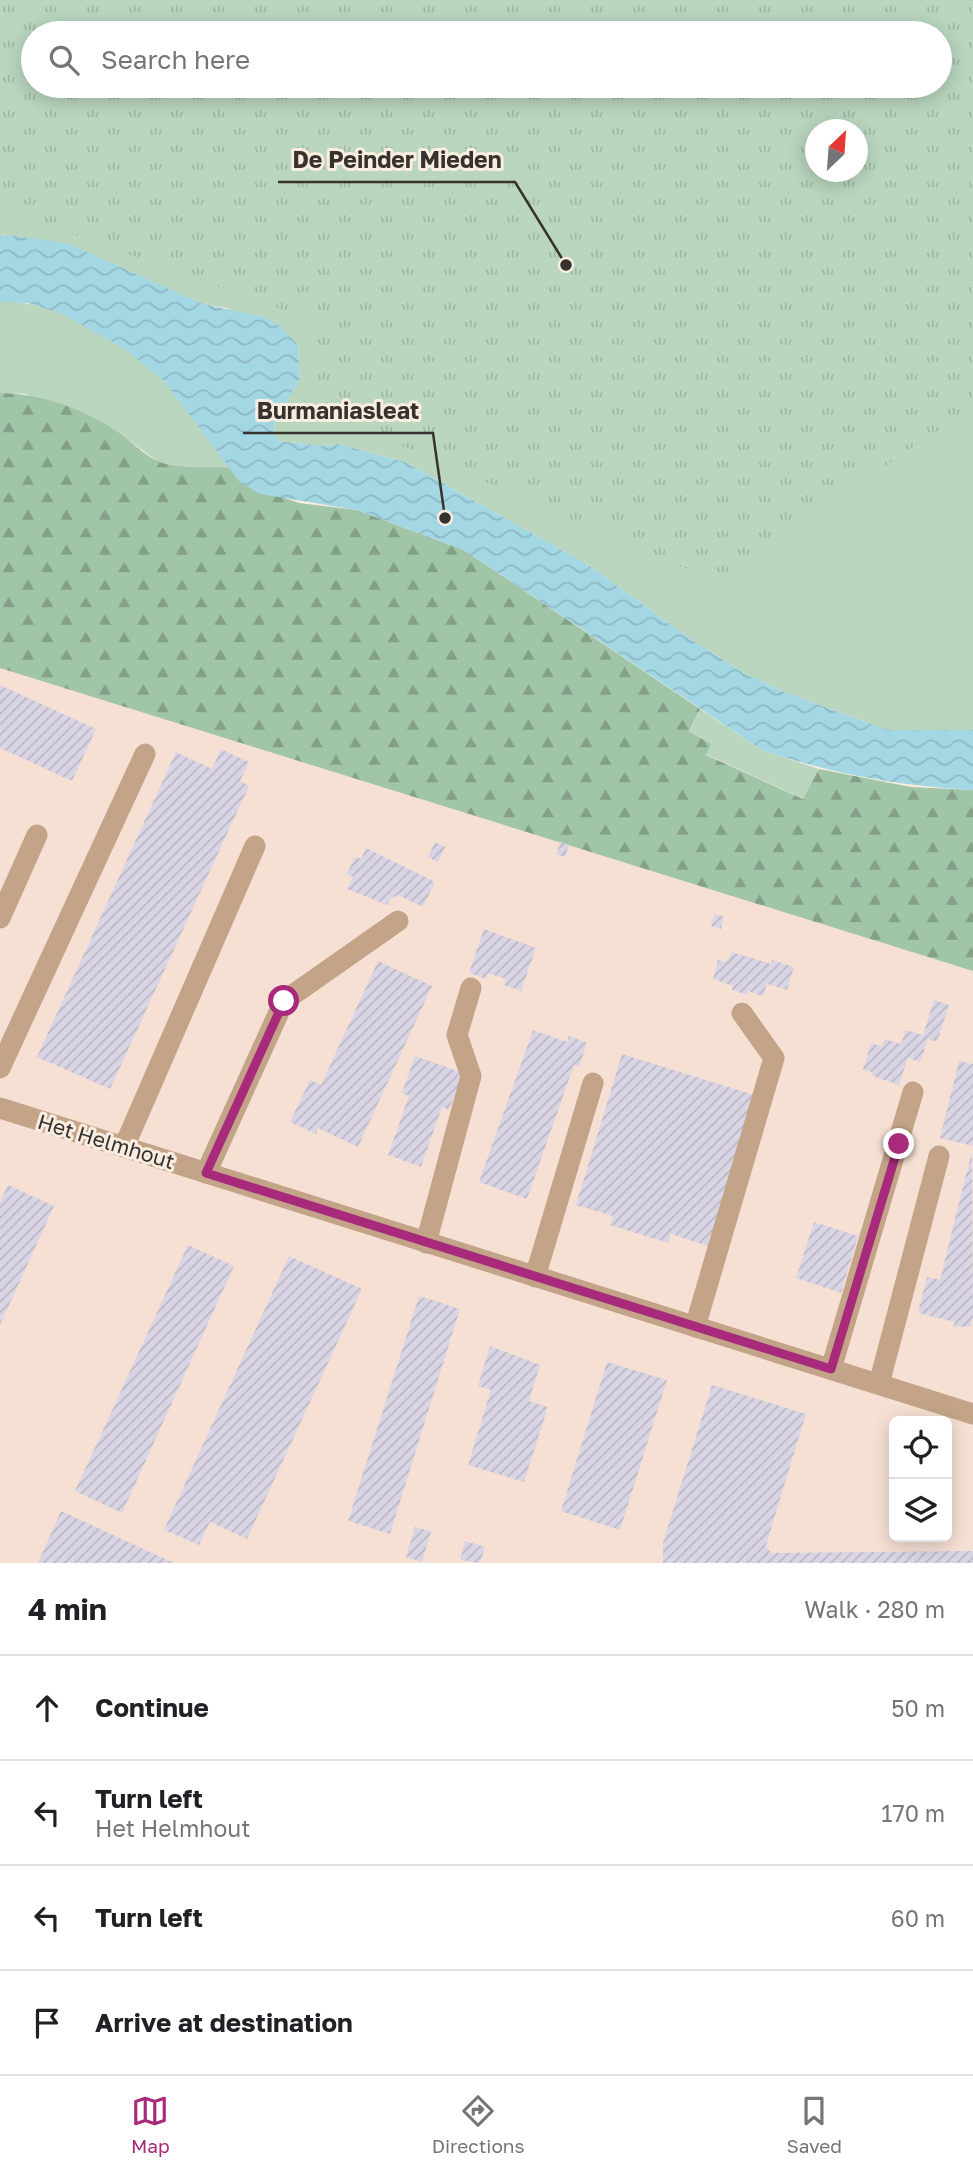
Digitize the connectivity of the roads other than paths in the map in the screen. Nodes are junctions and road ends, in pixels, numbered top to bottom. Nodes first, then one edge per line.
1 (145, 754) dead end
2 (37, 835) dead end
3 (254, 846) dead end
4 (0, 918) edge
5 (398, 921) dead end
6 (471, 988) dead end
7 (742, 1013) dead end
8 (0, 1068) edge
9 (593, 1083) dead end
10 (914, 1092) dead end
11 (0, 1108) edge
12 (124, 1147) junction
13 (939, 1156) dead end
14 (206, 1173) junction
15 (426, 1243) junction
16 (535, 1277) junction
17 (695, 1327) junction
18 (831, 1369) junction
19 (878, 1384) junction
20 (973, 1414) edge

1 - 8 street
2 - 4 street
3 - 12 street
5 - 14 street
6 - 15 street
7 - 17 street
9 - 16 street
10 - 18 street
11 - 12 street, Het Helmhout
12 - 14 street, Het Helmhout
13 - 19 street
14 - 15 street, Het Helmhout
15 - 16 street, Het Helmhout
16 - 17 street, Het Helmhout
17 - 18 street, Het Helmhout
18 - 19 street, Het Helmhout
19 - 20 street, Het Helmhout

